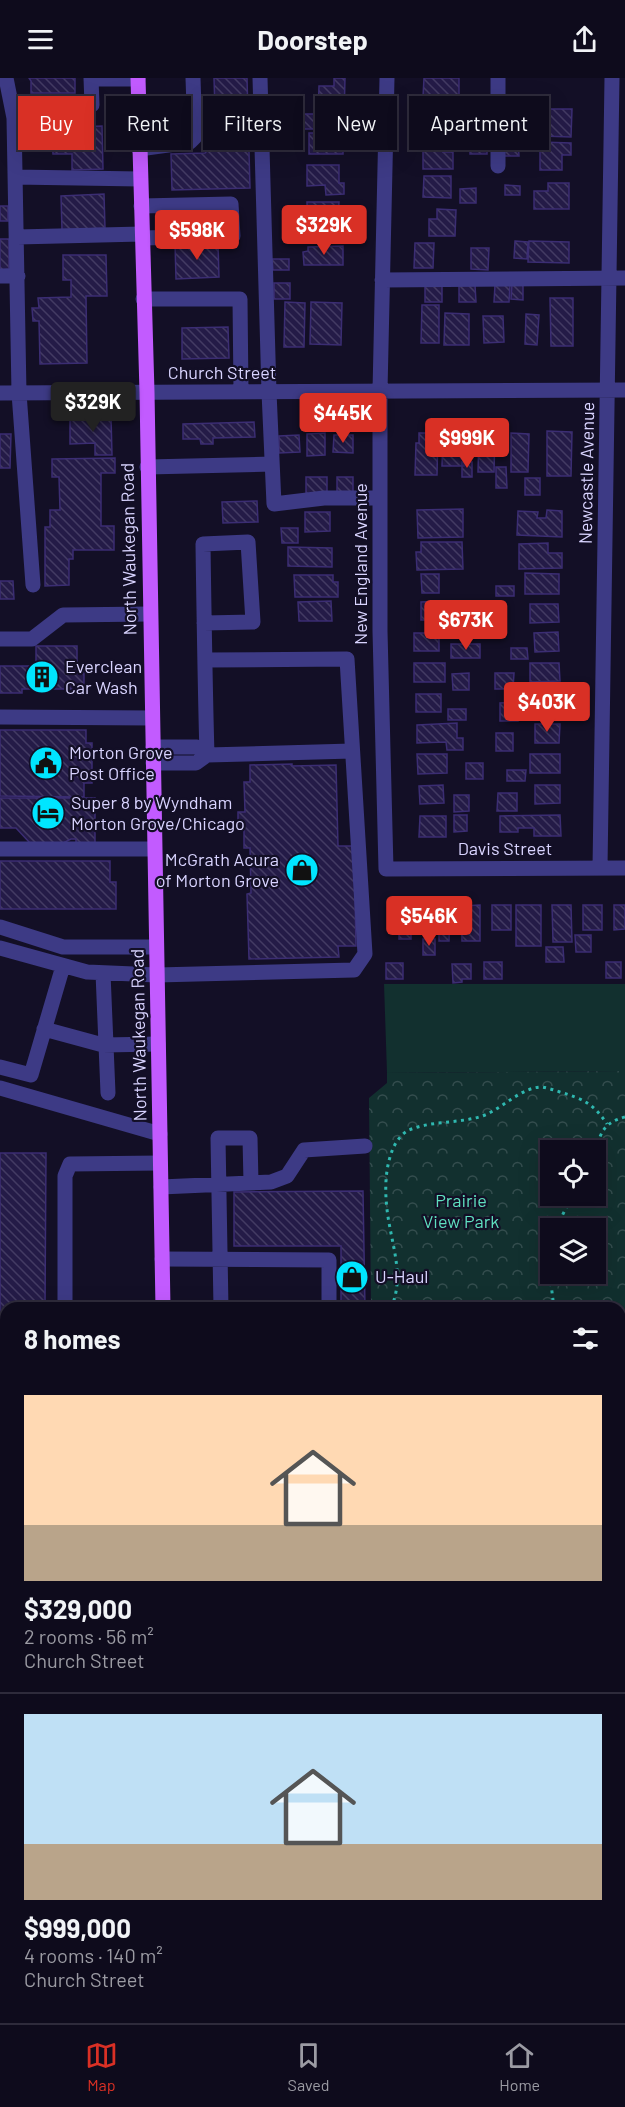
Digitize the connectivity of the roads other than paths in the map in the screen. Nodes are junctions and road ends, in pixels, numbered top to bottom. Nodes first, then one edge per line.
1 (6, 78) edge
2 (193, 78) edge
3 (260, 78) edge
4 (387, 78) edge
5 (498, 78) edge
6 (612, 78) edge
7 (91, 79) edge
8 (138, 79) edge
9 (92, 96) edge
10 (138, 96) edge
11 (191, 141) edge
12 (140, 150) edge
13 (498, 166) dead end
14 (15, 177) junction
15 (140, 179) junction
16 (141, 206) junction
17 (142, 236) junction
18 (17, 237) junction
19 (0, 276) edge
20 (18, 276) junction
21 (609, 278) junction
22 (625, 278) edge
23 (382, 280) junction
24 (143, 299) junction
25 (607, 390) junction
26 (625, 390) edge
27 (380, 391) junction
28 (147, 392) junction
29 (241, 392) junction
30 (269, 392) junction
31 (0, 393) edge
32 (19, 393) junction
33 (272, 464) junction
34 (147, 467) junction
35 (380, 498) junction
36 (33, 585) dead end
37 (150, 614) junction
38 (204, 623) junction
39 (0, 639) edge
40 (205, 660) junction
41 (0, 717) edge
42 (152, 718) junction
43 (153, 747) junction
44 (352, 752) junction
45 (207, 755) junction
46 (153, 763) junction
47 (0, 849) edge
48 (154, 849) junction
49 (600, 868) junction
50 (625, 868) edge
51 (386, 869) joint
52 (0, 927) edge
53 (156, 947) junction
54 (0, 948) edge
55 (63, 966) junction
56 (103, 973) junction
57 (157, 975) junction
58 (44, 1029) junction
59 (158, 1044) junction
60 (106, 1045) junction
61 (0, 1067) edge
62 (0, 1088) edge
63 (108, 1093) dead end
64 (160, 1134) junction
65 (365, 1146) dead end
66 (160, 1162) junction
67 (251, 1183) junction
68 (219, 1185) junction
69 (161, 1187) junction
70 (162, 1259) junction
71 (220, 1259) junction
72 (65, 1302) edge
73 (163, 1302) edge
74 (221, 1302) edge
75 (329, 1302) edge

1 - 14 street
2 - 11 street
3 - 30 street
4 - 23 street, New England Avenue
5 - 13 street
6 - 21 street, Newcastle Avenue
7 - 8 street
7 - 9 street
8 - 10 main road, North Waukegan Road
12 - 15 main road, North Waukegan Road
14 - 15 street
14 - 18 street
15 - 16 main road, North Waukegan Road
16 - 17 main road, North Waukegan Road
16 - 17 street
17 - 18 street
17 - 24 main road, North Waukegan Road
18 - 20 street
19 - 20 street
20 - 32 street
21 - 22 street
21 - 23 street
21 - 25 street, Newcastle Avenue
23 - 27 street, New England Avenue
24 - 28 main road, North Waukegan Road
24 - 29 street
25 - 26 street, Church Street
25 - 27 street, Church Street
25 - 49 street, Newcastle Avenue
27 - 30 street, Church Street
27 - 35 street, New England Avenue
28 - 29 street, Church Street
28 - 32 street, Church Street
28 - 34 main road, North Waukegan Road
29 - 30 street, Church Street
30 - 33 street
31 - 32 street, Church Street
32 - 36 street
33 - 34 street
33 - 35 street
34 - 37 main road, North Waukegan Road
35 - 51 street, New England Avenue
37 - 39 street
37 - 42 main road, North Waukegan Road
38 - 38 street
38 - 40 street
40 - 44 street
40 - 45 street
41 - 42 street
42 - 43 main road, North Waukegan Road
43 - 45 street
43 - 46 main road, North Waukegan Road
44 - 45 street
44 - 57 street
45 - 46 street
46 - 48 main road, North Waukegan Road
47 - 48 street
48 - 53 main road, North Waukegan Road
49 - 50 street, Davis Street
49 - 51 street, Davis Street
52 - 53 street
53 - 57 main road, North Waukegan Road
54 - 55 street
55 - 56 street
55 - 58 street
56 - 57 street
56 - 60 street
57 - 59 main road, North Waukegan Road
58 - 60 street
58 - 61 street
59 - 60 street
59 - 64 main road, North Waukegan Road
60 - 63 street
62 - 64 street
64 - 66 main road, North Waukegan Road
65 - 67 street
66 - 69 main road, North Waukegan Road
66 - 72 street
67 - 68 street
67 - 68 street
68 - 69 street
68 - 71 street
69 - 70 main road, North Waukegan Road
70 - 71 street
70 - 73 main road, North Waukegan Road
71 - 74 street
71 - 75 street

